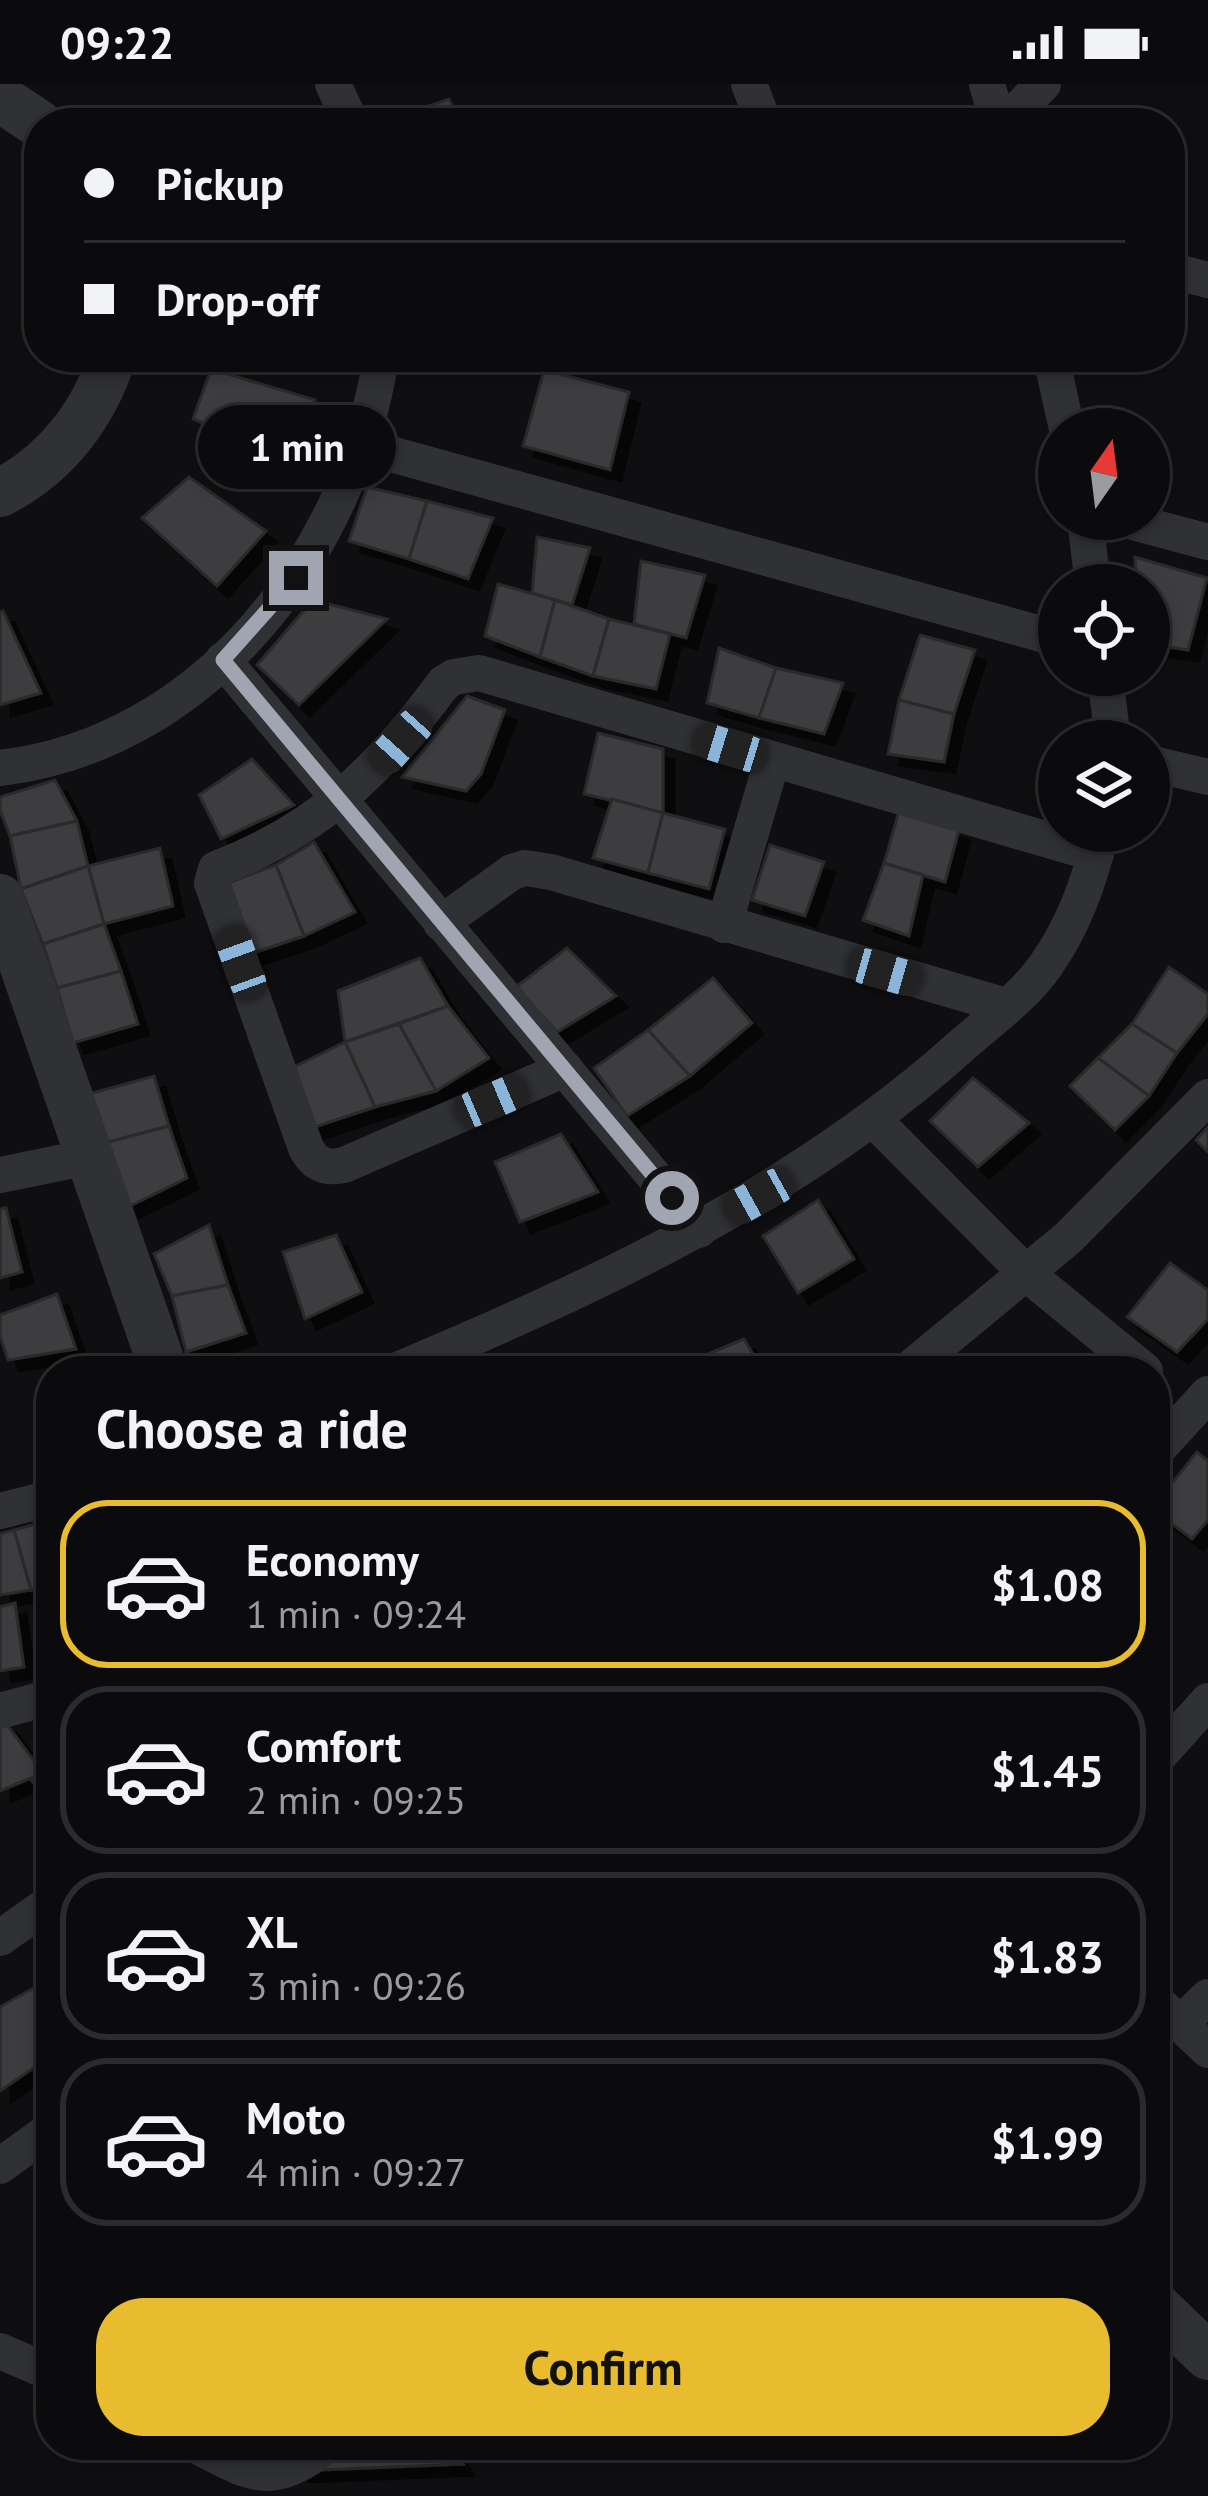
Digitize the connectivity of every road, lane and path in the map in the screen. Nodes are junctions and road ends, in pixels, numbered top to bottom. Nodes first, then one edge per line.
1 (1042, 84) edge
2 (1017, 108) edge
3 (106, 372) edge
4 (378, 372) edge
5 (1054, 372) edge
6 (1062, 408) edge
7 (362, 446) junction
8 (0, 493) edge
9 (1170, 532) edge
10 (1208, 542) edge
11 (1038, 633) edge
12 (223, 660) junction
13 (772, 761) junction
14 (0, 768) edge
15 (1170, 768) edge
16 (1208, 777) edge
17 (341, 801) junction
18 (1038, 828) edge
19 (1095, 852) edge
20 (0, 898) edge
21 (441, 923) junction
22 (724, 925) junction
23 (1006, 1006) junction
24 (566, 1069) junction
25 (1208, 1096) edge
26 (874, 1120) junction
27 (88, 1157) junction
28 (0, 1175) edge
29 (699, 1231) junction
30 (1027, 1274) junction
31 (159, 1356) edge
32 (430, 1356) edge
33 (926, 1356) edge
34 (1127, 1356) edge
35 (1170, 1388) edge
36 (1203, 1409) edge
37 (1170, 1439) edge
38 (36, 1502) edge
39 (0, 1511) edge
40 (36, 1701) edge
41 (1208, 1701) edge
42 (0, 1711) edge
43 (1170, 1743) edge
44 (36, 1913) edge
45 (0, 1938) edge
46 (1208, 1997) edge
47 (1170, 2011) edge
48 (1170, 2014) edge
49 (1208, 2050) edge
50 (36, 2140) edge
51 (0, 2166) edge
52 (1170, 2319) edge
53 (0, 2351) edge
54 (1208, 2356) edge
55 (36, 2367) edge
56 (224, 2460) edge
57 (306, 2460) edge

1 - 2 street
3 - 8 street
4 - 7 street
5 - 6 street
7 - 11 street
7 - 12 street
9 - 10 street
12 - 14 street
12 - 17 street
13 - 17 street
13 - 18 street
13 - 22 street
15 - 16 street
17 - 21 street
17 - 24 street
19 - 23 street
20 - 27 street
21 - 22 street
21 - 24 street
22 - 23 street
23 - 26 street
24 - 29 street
25 - 30 street
26 - 29 street
26 - 30 street
27 - 28 street
27 - 31 street
29 - 32 street
30 - 33 street
30 - 34 street
35 - 36 street
36 - 37 street
38 - 39 street
40 - 42 street
41 - 43 street
44 - 45 street
46 - 47 street
48 - 49 street
50 - 51 street
52 - 54 street
53 - 55 street
56 - 57 street

